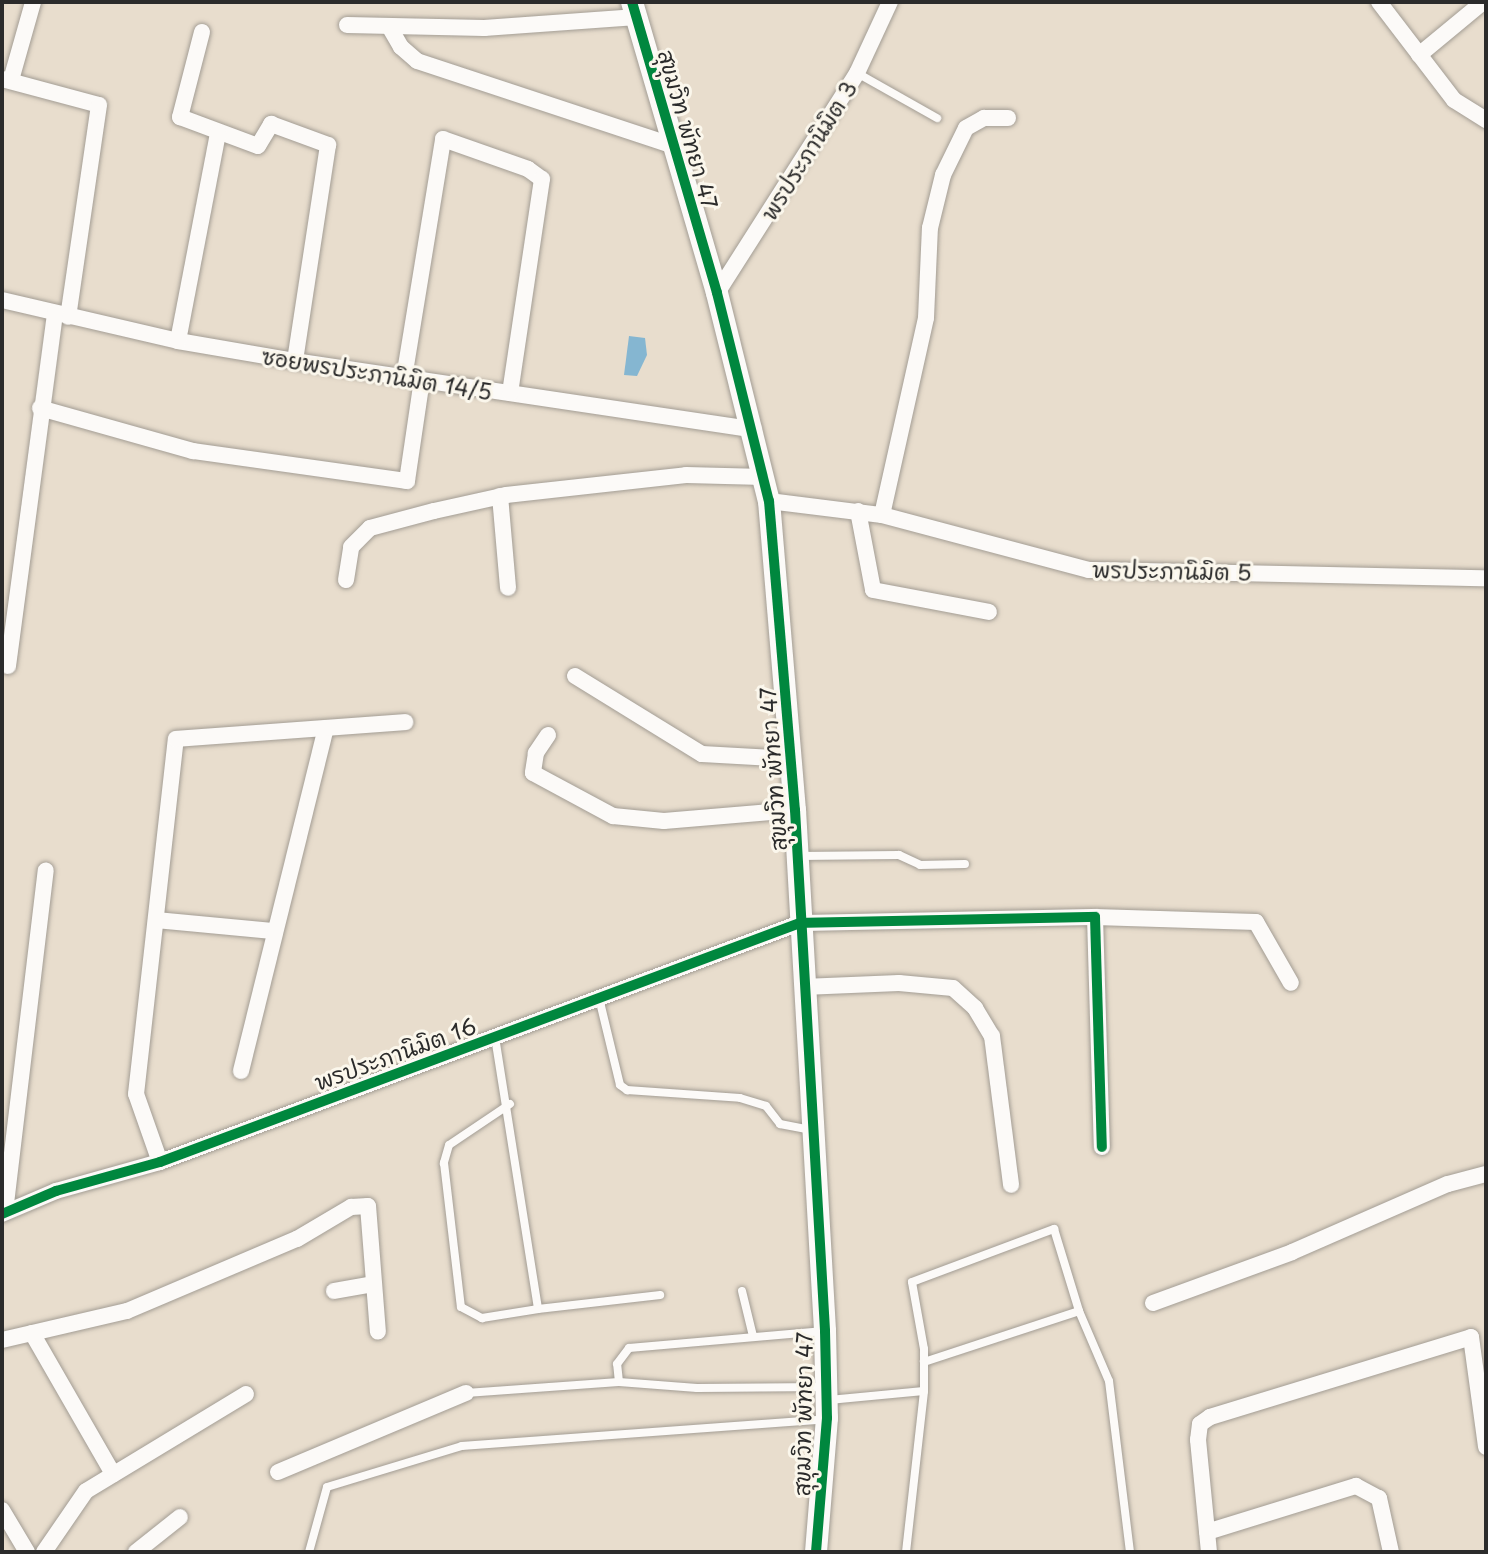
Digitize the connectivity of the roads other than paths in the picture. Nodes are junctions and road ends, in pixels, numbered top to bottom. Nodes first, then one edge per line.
1 (33, 2) edge
2 (890, 2) edge
3 (1379, 2) edge
4 (1483, 2) edge
5 (634, 10) edge
6 (347, 25) dead end
7 (390, 28) junction
8 (202, 32) dead end
9 (1419, 55) junction
10 (857, 73) junction
11 (7, 79) edge
12 (937, 118) dead end
13 (1008, 118) dead end
14 (1486, 120) edge
15 (218, 133) junction
16 (671, 145) junction
17 (717, 293) junction
18 (2, 300) edge
19 (62, 315) junction
20 (178, 341) junction
21 (295, 361) junction
22 (404, 378) junction
23 (422, 380) junction
24 (510, 393) junction
25 (40, 408) junction
26 (754, 430) junction
27 (764, 477) junction
28 (500, 496) junction
29 (769, 501) junction
30 (858, 511) junction
31 (882, 515) junction
32 (1486, 578) edge
33 (346, 580) dead end
34 (508, 588) dead end
35 (989, 612) dead end
36 (8, 666) dead end
37 (575, 676) dead end
38 (405, 722) dead end
39 (326, 728) junction
40 (548, 735) dead end
41 (791, 759) junction
42 (795, 810) junction
43 (797, 856) junction
44 (965, 864) dead end
45 (46, 870) dead end
46 (1095, 917) junction
47 (156, 920) junction
48 (800, 923) junction
49 (272, 931) junction
50 (1291, 983) dead end
51 (803, 987) junction
52 (599, 998) junction
53 (495, 1037) junction
54 (241, 1071) dead end
55 (510, 1104) junction
56 (810, 1130) junction
57 (1102, 1147) dead end
58 (160, 1162) junction
59 (1486, 1174) edge
60 (1011, 1185) dead end
61 (3, 1213) edge
62 (373, 1284) junction
63 (334, 1291) dead end
64 (742, 1291) dead end
65 (660, 1295) dead end
66 (1153, 1303) dead end
67 (538, 1309) junction
68 (1079, 1311) junction
69 (825, 1331) junction
70 (378, 1332) dead end
71 (32, 1333) junction
72 (753, 1336) junction
73 (2, 1340) edge
74 (924, 1362) junction
75 (619, 1382) junction
76 (924, 1391) junction
77 (466, 1393) joint
78 (246, 1394) dead end
79 (826, 1402) junction
80 (1486, 1447) edge
81 (278, 1472) dead end
82 (113, 1474) junction
83 (2, 1510) edge
84 (180, 1517) dead end
85 (1207, 1532) junction
86 (27, 1552) edge
87 (44, 1552) edge
88 (136, 1552) edge
89 (309, 1552) edge
90 (816, 1552) edge
91 (906, 1552) edge
92 (1130, 1552) edge
93 (1209, 1552) edge
94 (1391, 1552) edge

1 - 11 street
2 - 10 street, พรประภานิมิต 3
3 - 9 street
4 - 9 street
5 - 7 street
5 - 16 street, สุขุมวิท พัทยา 47
6 - 7 street
7 - 16 street
8 - 15 street
9 - 14 street
10 - 12 lane
10 - 17 street, พรประภานิมิต 3
11 - 19 street
13 - 31 street
15 - 20 street
15 - 21 street
16 - 17 street, สุขุมวิท พัทยา 47
17 - 26 street, สุขุมวิท พัทยา 47
18 - 19 street, ซอยพรประภานิมิต 14/5
19 - 20 street, ซอยพรประภานิมิต 14/5
19 - 25 street
20 - 21 street, ซอยพรประภานิมิต 14/5
21 - 22 street, ซอยพรประภานิมิต 14/5
22 - 23 street, ซอยพรประภานิมิต 14/5
22 - 24 street
23 - 24 street, ซอยพรประภานิมิต 14/5
23 - 25 street
24 - 26 street, ซอยพรประภานิมิต 14/5
25 - 36 street
26 - 27 street, สุขุมวิท พัทยา 47
27 - 28 street
27 - 29 street, สุขุมวิท พัทยา 47
28 - 33 street
28 - 34 street
29 - 30 street, พรประภานิมิต 5
29 - 41 street, สุขุมวิท พัทยา 47
30 - 31 street, พรประภานิมิต 5
30 - 35 street
31 - 32 street, พรประภานิมิต 5
37 - 41 street
38 - 39 street
39 - 47 street
39 - 49 street
40 - 42 street
41 - 42 street, สุขุมวิท พัทยา 47
42 - 43 street, สุขุมวิท พัทยา 47
43 - 44 lane
43 - 48 street, สุขุมวิท พัทยา 47
45 - 61 street
46 - 48 street, พรประภานิมิต 16
46 - 50 street, พรประภานิมิต 16
46 - 57 street
47 - 49 street
47 - 58 street
48 - 51 street, สุขุมวิท พัทยา 47
48 - 52 street, พรประภานิมิต 16
49 - 54 street
51 - 56 street, สุขุมวิท พัทยา 47
51 - 60 street
52 - 53 street, พรประภานิมิต 16
52 - 56 lane
53 - 55 lane
53 - 58 street, พรประภานิมิต 16
55 - 67 lane
55 - 67 lane
56 - 69 street, สุขุมวิท พัทยา 47
58 - 61 street, พรประภานิมิต 16
59 - 66 street
62 - 63 street
62 - 70 street
62 - 71 street
64 - 72 lane
65 - 67 lane
68 - 74 lane
68 - 74 lane
68 - 92 lane
69 - 72 lane
69 - 79 street, สุขุมวิท พัทยา 47
71 - 73 street
71 - 82 street
72 - 75 lane
74 - 76 lane
75 - 77 lane
75 - 79 lane
76 - 79 lane
76 - 91 lane
77 - 81 street
78 - 82 street
79 - 89 lane
79 - 90 street, สุขุมวิท พัทยา 47
80 - 85 street
82 - 87 street
83 - 86 street
84 - 88 street
85 - 93 street
85 - 94 street

